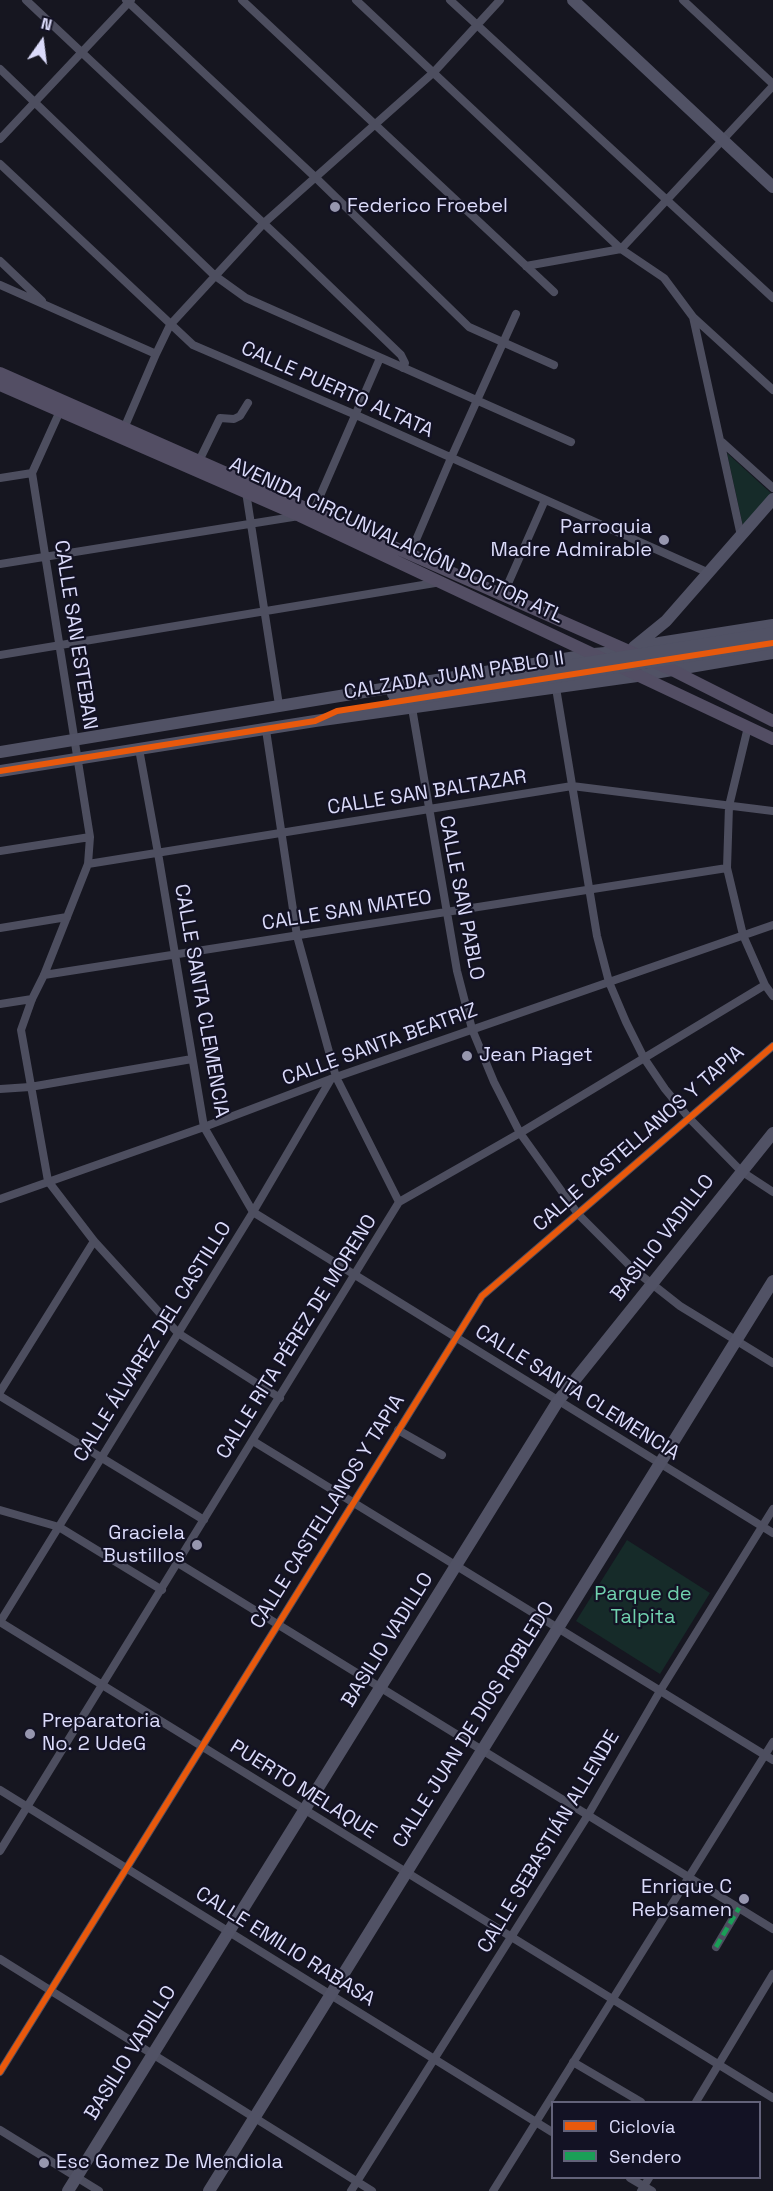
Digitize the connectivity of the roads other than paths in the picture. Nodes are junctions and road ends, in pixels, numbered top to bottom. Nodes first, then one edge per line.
1 (26, 0) edge
2 (242, 0) edge
3 (356, 0) edge
4 (450, 0) edge
5 (500, 0) edge
6 (573, 0) edge
7 (683, 0) edge
8 (129, 1) edge
9 (477, 25) junction
10 (82, 52) junction
11 (0, 69) edge
12 (434, 72) junction
13 (773, 85) edge
14 (35, 102) junction
15 (374, 125) junction
16 (0, 139) edge
17 (723, 140) junction
18 (0, 164) edge
19 (315, 177) junction
20 (773, 187) edge
21 (667, 200) junction
22 (264, 223) junction
23 (621, 249) junction
24 (0, 261) edge
25 (526, 266) junction
26 (214, 275) junction
27 (0, 285) edge
28 (554, 292) dead end
29 (771, 294) edge
30 (47, 306) junction
31 (516, 314) dead end
32 (693, 317) junction
33 (170, 325) junction
34 (503, 342) junction
35 (156, 354) junction
36 (380, 358) junction
37 (554, 365) dead end
38 (403, 368) junction
39 (0, 373) edge
40 (3, 388) edge
41 (773, 390) edge
42 (477, 400) junction
43 (248, 403) dead end
44 (60, 411) junction
45 (356, 415) junction
46 (123, 432) junction
47 (571, 442) dead end
48 (722, 442) junction
49 (451, 458) junction
50 (199, 461) junction
51 (33, 473) junction
52 (0, 478) edge
53 (773, 488) edge
54 (246, 492) junction
55 (773, 499) edge
56 (545, 500) junction
57 (314, 512) junction
58 (300, 516) junction
59 (251, 524) junction
60 (741, 536) junction
61 (410, 554) junction
62 (46, 557) junction
63 (0, 564) edge
64 (709, 573) junction
65 (443, 582) junction
66 (503, 596) junction
67 (265, 612) junction
68 (773, 625) edge
69 (773, 633) edge
70 (695, 638) junction
71 (773, 643) edge
72 (61, 645) junction
73 (628, 651) junction
74 (773, 653) edge
75 (594, 654) junction
76 (0, 655) edge
77 (574, 658) junction
78 (699, 666) junction
79 (672, 670) junction
80 (637, 676) junction
81 (583, 684) junction
82 (556, 688) junction
83 (394, 698) junction
84 (307, 702) junction
85 (279, 705) junction
86 (412, 708) junction
87 (773, 720) edge
88 (315, 721) junction
89 (748, 727) junction
90 (266, 730) junction
91 (75, 739) junction
92 (773, 739) edge
93 (139, 750) junction
94 (0, 752) edge
95 (78, 759) junction
96 (0, 771) edge
97 (572, 786) junction
98 (729, 806) junction
99 (428, 809) junction
100 (773, 811) edge
101 (282, 833) junction
102 (90, 837) junction
103 (0, 851) edge
104 (158, 853) junction
105 (88, 864) junction
106 (727, 867) junction
107 (588, 889) junction
108 (446, 912) junction
109 (67, 917) junction
110 (773, 925) edge
111 (0, 928) edge
112 (743, 935) junction
113 (297, 936) junction
114 (176, 954) junction
115 (44, 975) junction
116 (609, 982) junction
117 (765, 985) junction
118 (773, 996) edge
119 (32, 999) junction
120 (0, 1004) edge
121 (472, 1029) junction
122 (773, 1046) edge
123 (644, 1058) junction
124 (192, 1059) junction
125 (334, 1078) junction
126 (30, 1087) junction
127 (0, 1089) edge
128 (689, 1118) junction
129 (204, 1127) junction
130 (520, 1132) junction
131 (773, 1133) edge
132 (741, 1171) junction
133 (48, 1181) junction
134 (773, 1192) edge
135 (0, 1199) edge
136 (399, 1202) junction
137 (253, 1212) junction
138 (578, 1214) junction
139 (94, 1241) junction
140 (355, 1275) junction
141 (773, 1281) edge
142 (651, 1285) junction
143 (178, 1333) junction
144 (456, 1337) junction
145 (735, 1340) junction
146 (773, 1363) edge
147 (0, 1394) edge
148 (280, 1398) junction
149 (558, 1401) junction
150 (398, 1430) junction
151 (253, 1441) junction
152 (442, 1455) dead end
153 (100, 1457) junction
154 (660, 1463) junction
155 (353, 1503) junction
156 (773, 1509) edge
157 (0, 1510) edge
158 (204, 1521) junction
159 (762, 1526) junction
160 (59, 1527) junction
161 (773, 1533) edge
162 (178, 1563) junction
163 (457, 1566) junction
164 (162, 1590) junction
165 (0, 1622) edge
166 (278, 1624) junction
167 (557, 1627) junction
168 (103, 1686) junction
169 (381, 1688) junction
170 (660, 1690) junction
171 (773, 1742) edge
172 (202, 1747) junction
173 (483, 1750) junction
174 (769, 1757) edge
175 (0, 1790) edge
176 (28, 1807) junction
177 (304, 1810) junction
178 (588, 1815) junction
179 (0, 1851) edge
180 (126, 1868) junction
181 (406, 1873) junction
182 (690, 1878) junction
183 (739, 1908) junction
184 (773, 1929) edge
185 (229, 1932) junction
186 (512, 1938) junction
187 (716, 1947) dead end
188 (0, 1959) edge
189 (773, 1974) edge
190 (50, 1990) junction
191 (331, 1995) junction
192 (613, 1998) junction
193 (153, 2054) junction
194 (434, 2060) junction
195 (573, 2062) junction
196 (720, 2064) junction
197 (0, 2072) edge
198 (773, 2098) edge
199 (637, 2101) edge
200 (697, 2101) edge
201 (255, 2117) junction
202 (536, 2122) junction
203 (0, 2130) edge
204 (551, 2131) edge
205 (76, 2177) junction
206 (357, 2182) junction
207 (643, 2188) edge
208 (68, 2191) edge
209 (99, 2191) edge
210 (209, 2191) edge
211 (351, 2191) edge
212 (372, 2191) edge
213 (493, 2191) edge
214 (652, 2191) edge

1 - 10 street
2 - 15 street
3 - 12 street
4 - 9 street
5 - 9 street
6 - 17 street
7 - 13 street
8 - 10 street
8 - 19 street
9 - 12 street
9 - 21 street
10 - 14 street
10 - 22 street
11 - 14 street
12 - 15 street
12 - 23 street
13 - 17 street
14 - 16 street
14 - 26 street
15 - 19 street
15 - 25 street
17 - 20 street
17 - 21 street
18 - 33 street, CALLE PUERTO ALTATA
19 - 22 street
19 - 34 street
21 - 23 street
21 - 29 street
22 - 26 street
22 - 38 street
23 - 25 street
23 - 32 street
24 - 30 street
25 - 28 street
26 - 33 street
26 - 36 street
27 - 30 street
30 - 35 street
31 - 34 street
32 - 41 street
32 - 48 street
33 - 35 street
33 - 45 street, CALLE PUERTO ALTATA
34 - 37 street
34 - 42 street
35 - 46 street
36 - 38 street
36 - 45 street
38 - 42 street
39 - 46 main road, AVENIDA CIRCUNVALACIÓN DOCTOR ATL
40 - 44 main road, AVENIDA CIRCUNVALACIÓN DOCTOR ATL
42 - 47 street
42 - 49 street
43 - 50 street
44 - 46 main road, AVENIDA CIRCUNVALACIÓN DOCTOR ATL
44 - 51 street
45 - 49 street, CALLE PUERTO ALTATA
45 - 57 street
46 - 50 main road, AVENIDA CIRCUNVALACIÓN DOCTOR ATL
46 - 54 main road, AVENIDA CIRCUNVALACIÓN DOCTOR ATL
48 - 53 street
48 - 60 street
49 - 56 street, CALLE PUERTO ALTATA
49 - 61 street
50 - 57 main road, AVENIDA CIRCUNVALACIÓN DOCTOR ATL
51 - 52 street
51 - 62 street, CALLE SAN ESTEBAN
54 - 58 main road, AVENIDA CIRCUNVALACIÓN DOCTOR ATL
54 - 59 street
55 - 60 street
56 - 64 street, CALLE PUERTO ALTATA
56 - 66 street
57 - 61 main road, AVENIDA CIRCUNVALACIÓN DOCTOR ATL
58 - 59 street
58 - 65 main road, AVENIDA CIRCUNVALACIÓN DOCTOR ATL
59 - 62 street
59 - 67 street
60 - 64 street
61 - 66 main road, AVENIDA CIRCUNVALACIÓN DOCTOR ATL
62 - 63 street
62 - 72 street, CALLE SAN ESTEBAN
64 - 73 street
65 - 67 street
65 - 75 main road, AVENIDA CIRCUNVALACIÓN DOCTOR ATL
66 - 73 main road, AVENIDA CIRCUNVALACIÓN DOCTOR ATL
67 - 72 street
67 - 85 street
68 - 70 street, CALZADA JUAN PABLO II
69 - 83 street, CALZADA JUAN PABLO II, bridge
70 - 73 street, CALZADA JUAN PABLO II
70 - 78 street
71 - 83 street, CALZADA JUAN PABLO II, bridge
72 - 76 street
72 - 91 street, CALLE SAN ESTEBAN
73 - 75 street, CALZADA JUAN PABLO II
73 - 79 main road, AVENIDA CIRCUNVALACIÓN DOCTOR ATL
74 - 78 street, CALZADA JUAN PABLO II
75 - 77 street, CALZADA JUAN PABLO II
75 - 80 main road, AVENIDA CIRCUNVALACIÓN DOCTOR ATL
77 - 81 street
77 - 84 street, CALZADA JUAN PABLO II
78 - 79 street, CALZADA JUAN PABLO II
79 - 80 street, CALZADA JUAN PABLO II
79 - 87 main road, AVENIDA CIRCUNVALACIÓN DOCTOR ATL
80 - 81 street, CALZADA JUAN PABLO II
80 - 89 main road, AVENIDA CIRCUNVALACIÓN DOCTOR ATL
81 - 82 street, CALZADA JUAN PABLO II
82 - 86 street, CALZADA JUAN PABLO II
82 - 97 street
83 - 84 street, CALZADA JUAN PABLO II
83 - 88 street, CALZADA JUAN PABLO II
84 - 85 street, CALZADA JUAN PABLO II
85 - 91 street, CALZADA JUAN PABLO II
86 - 88 street, CALZADA JUAN PABLO II
86 - 99 street, CALLE SAN PABLO
88 - 90 street, CALZADA JUAN PABLO II
89 - 92 main road, AVENIDA CIRCUNVALACIÓN DOCTOR ATL
89 - 98 street
90 - 93 street, CALZADA JUAN PABLO II
90 - 101 street
91 - 94 street, CALZADA JUAN PABLO II
91 - 95 street, CALLE SAN ESTEBAN
93 - 95 street, CALZADA JUAN PABLO II
93 - 104 street, CALLE SANTA CLEMENCIA
95 - 96 street, CALZADA JUAN PABLO II
95 - 102 street, CALLE SAN ESTEBAN
97 - 98 street, CALLE SAN BALTAZAR
97 - 99 street, CALLE SAN BALTAZAR
97 - 107 street
98 - 100 street, CALLE SAN BALTAZAR
98 - 106 street
99 - 101 street, CALLE SAN BALTAZAR
99 - 108 street, CALLE SAN PABLO
101 - 104 street, CALLE SAN BALTAZAR
101 - 113 street
102 - 103 street
102 - 105 street, CALLE SAN ESTEBAN
104 - 105 street, CALLE SAN BALTAZAR
104 - 114 street, CALLE SANTA CLEMENCIA
105 - 109 street, CALLE SAN ESTEBAN
106 - 107 street, CALLE SAN MATEO
106 - 112 street
107 - 108 street, CALLE SAN MATEO
107 - 116 street
108 - 113 street, CALLE SAN MATEO
108 - 121 street, CALLE SAN PABLO
109 - 111 street
109 - 115 street, CALLE SAN ESTEBAN
110 - 112 street, CALLE SANTA BEATRIZ
112 - 116 street, CALLE SANTA BEATRIZ
112 - 117 street
113 - 114 street, CALLE SAN MATEO
113 - 125 street
114 - 115 street, CALLE SAN MATEO
114 - 124 street, CALLE SANTA CLEMENCIA
115 - 119 street, CALLE SAN ESTEBAN
116 - 121 street, CALLE SANTA BEATRIZ
116 - 123 street
117 - 118 street
117 - 123 street, CALLE RITA PÉREZ DE MORENO
119 - 120 street
119 - 126 street, CALLE SAN ESTEBAN
121 - 125 street, CALLE SANTA BEATRIZ
121 - 130 street, CALLE SAN PABLO
122 - 128 street, CALLE CASTELLANOS Y TAPIA
123 - 128 street
123 - 130 street, CALLE RITA PÉREZ DE MORENO
124 - 126 street
124 - 129 street, CALLE SANTA CLEMENCIA
125 - 129 street, CALLE SANTA BEATRIZ
125 - 136 street
125 - 137 street, CALLE ÁLVAREZ DEL CASTILLO
126 - 127 street
126 - 133 street, CALLE SAN ESTEBAN
128 - 132 street
128 - 138 street, CALLE CASTELLANOS Y TAPIA
129 - 133 street, CALLE SANTA BEATRIZ
129 - 137 street, CALLE SANTA CLEMENCIA
130 - 136 street, CALLE RITA PÉREZ DE MORENO
130 - 138 street, CALLE SAN PABLO
131 - 132 street, BASILIO VADILLO
132 - 134 street
132 - 142 street, BASILIO VADILLO
133 - 135 street, CALLE SANTA BEATRIZ
133 - 139 street, CALLE SAN ESTEBAN
136 - 140 street, CALLE RITA PÉREZ DE MORENO
137 - 140 street, CALLE SANTA CLEMENCIA
137 - 143 street, CALLE ÁLVAREZ DEL CASTILLO
138 - 142 street, CALLE SAN PABLO
138 - 144 street, CALLE CASTELLANOS Y TAPIA
139 - 143 street, CALLE SAN ESTEBAN
139 - 147 street
140 - 144 street, CALLE SANTA CLEMENCIA
140 - 148 street, CALLE RITA PÉREZ DE MORENO
141 - 145 street, CALLE JUAN DE DIOS ROBLEDO
142 - 145 street, CALLE SAN PABLO
142 - 149 street, BASILIO VADILLO
143 - 148 street, CALLE SAN ESTEBAN
143 - 153 street, CALLE ÁLVAREZ DEL CASTILLO
144 - 149 street, CALLE SANTA CLEMENCIA
144 - 150 street, CALLE CASTELLANOS Y TAPIA
145 - 146 street, CALLE SAN PABLO
145 - 154 street, CALLE JUAN DE DIOS ROBLEDO
147 - 153 street
148 - 151 street, CALLE RITA PÉREZ DE MORENO
149 - 154 street, CALLE SANTA CLEMENCIA
149 - 163 street, BASILIO VADILLO
150 - 152 street
150 - 155 street, CALLE CASTELLANOS Y TAPIA
151 - 155 street
151 - 158 street, CALLE RITA PÉREZ DE MORENO
153 - 158 street
153 - 160 street, CALLE ÁLVAREZ DEL CASTILLO
154 - 159 street, CALLE SANTA CLEMENCIA
154 - 167 street, CALLE JUAN DE DIOS ROBLEDO
155 - 163 street
155 - 166 street, CALLE CASTELLANOS Y TAPIA
156 - 159 street, CALLE SEBASTIÁN ALLENDE
157 - 160 street
158 - 162 street, CALLE RITA PÉREZ DE MORENO
159 - 161 street, CALLE SANTA CLEMENCIA
159 - 170 street, CALLE SEBASTIÁN ALLENDE
160 - 164 street
160 - 165 street, CALLE ÁLVAREZ DEL CASTILLO
162 - 164 street, CALLE RITA PÉREZ DE MORENO
162 - 166 street
163 - 167 street
163 - 169 street, BASILIO VADILLO
164 - 168 street, CALLE RITA PÉREZ DE MORENO
165 - 168 street, PUERTO MELAQUE
166 - 169 street
166 - 172 street, CALLE CASTELLANOS Y TAPIA
167 - 170 street
167 - 173 street, CALLE JUAN DE DIOS ROBLEDO
168 - 172 street, PUERTO MELAQUE
168 - 176 street, CALLE RITA PÉREZ DE MORENO
169 - 173 street
169 - 177 street, BASILIO VADILLO
170 - 174 street
170 - 178 street, CALLE SEBASTIÁN ALLENDE
171 - 174 street
172 - 177 street, PUERTO MELAQUE
172 - 180 street, CALLE CASTELLANOS Y TAPIA
173 - 178 street
173 - 181 street, CALLE JUAN DE DIOS ROBLEDO
174 - 182 street
175 - 176 street, CALLE EMILIO RABASA
176 - 179 street, CALLE RITA PÉREZ DE MORENO
176 - 180 street, CALLE EMILIO RABASA
177 - 181 street, PUERTO MELAQUE
177 - 185 street, BASILIO VADILLO
178 - 182 street
178 - 186 street, CALLE SEBASTIÁN ALLENDE
180 - 185 street, CALLE EMILIO RABASA
180 - 190 street, CALLE CASTELLANOS Y TAPIA
181 - 186 street, PUERTO MELAQUE
181 - 191 street, CALLE JUAN DE DIOS ROBLEDO
182 - 183 street
182 - 192 street
183 - 184 street
183 - 187 street
185 - 191 street, CALLE EMILIO RABASA
185 - 193 street, BASILIO VADILLO
186 - 192 street, PUERTO MELAQUE
186 - 194 street, CALLE SEBASTIÁN ALLENDE
188 - 190 street
189 - 196 street
190 - 193 street
190 - 197 street, CALLE CASTELLANOS Y TAPIA
191 - 194 street, CALLE EMILIO RABASA
191 - 201 street, CALLE JUAN DE DIOS ROBLEDO
192 - 195 street
192 - 196 street, PUERTO MELAQUE
193 - 201 street
193 - 205 street, BASILIO VADILLO
194 - 202 street, CALLE EMILIO RABASA
194 - 206 street, CALLE SEBASTIÁN ALLENDE
195 - 199 street
195 - 202 street
196 - 198 street, PUERTO MELAQUE
196 - 200 street
201 - 206 street
201 - 210 street, CALLE JUAN DE DIOS ROBLEDO
202 - 204 street, CALLE EMILIO RABASA
202 - 213 street
203 - 205 street
205 - 208 street, BASILIO VADILLO
205 - 209 street
206 - 211 street, CALLE SEBASTIÁN ALLENDE
206 - 212 street
207 - 214 street

